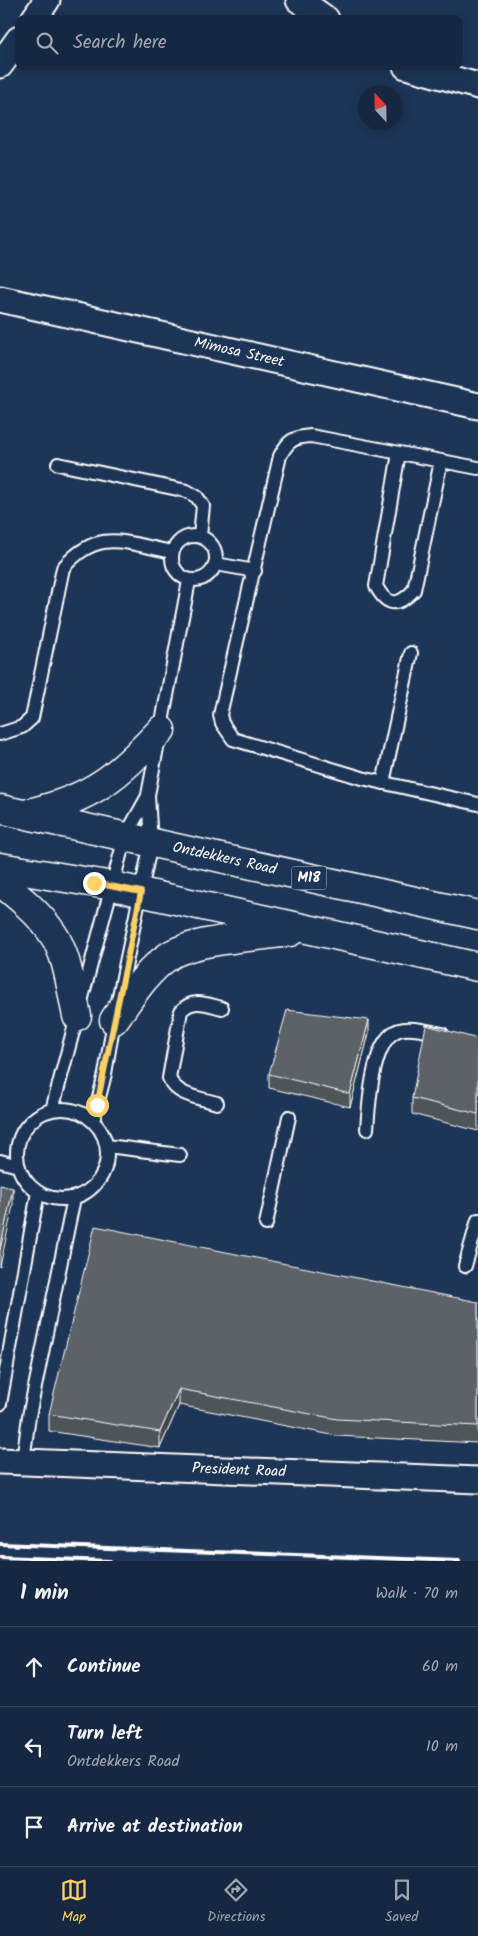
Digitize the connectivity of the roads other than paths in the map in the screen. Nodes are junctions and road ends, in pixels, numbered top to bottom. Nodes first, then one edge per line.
1 (48, 0) edge
2 (299, 0) edge
3 (37, 15) edge
4 (320, 15) edge
5 (15, 44) edge
6 (0, 65) edge
7 (420, 70) edge
8 (478, 86) edge
9 (0, 298) edge
10 (478, 406) edge
11 (399, 453) junction
12 (441, 461) junction
13 (58, 464) dead end
14 (478, 468) edge
15 (200, 536) junction
16 (172, 552) junction
17 (216, 564) junction
18 (255, 571) junction
19 (189, 581) junction
20 (411, 653) dead end
21 (161, 730) junction
22 (0, 734) edge
23 (384, 783) junction
24 (148, 795) junction
25 (478, 804) edge
26 (11, 812) edge
27 (125, 837) junction
28 (151, 843) junction
29 (0, 867) edge
30 (0, 882) edge
31 (113, 886) junction
32 (141, 892) junction
33 (478, 916) edge
34 (307, 930) junction
35 (478, 967) edge
36 (222, 1008) dead end
37 (77, 1016) junction
38 (114, 1020) junction
39 (455, 1037) edge
40 (217, 1103) dead end
41 (52, 1110) junction
42 (289, 1117) dead end
43 (93, 1121) junction
44 (367, 1129) dead end
45 (107, 1146) junction
46 (180, 1155) dead end
47 (0, 1161) edge
48 (18, 1166) junction
49 (38, 1192) junction
50 (74, 1198) junction
51 (478, 1220) edge
52 (266, 1224) dead end
53 (465, 1266) dead end
54 (0, 1404) edge
55 (12, 1461) edge
56 (478, 1480) edge

1 - 3 street
2 - 4 street
5 - 6 street
7 - 8 street
9 - 10 street, Mimosa Street
11 - 12 lane
11 - 12 lane
11 - 18 lane
12 - 14 lane
13 - 15 lane
15 - 16 lane
15 - 17 lane
16 - 19 lane
16 - 22 lane
17 - 18 lane
17 - 19 lane
18 - 23 lane
19 - 21 lane
20 - 23 lane
21 - 24 lane
21 - 26 main road
23 - 25 lane
24 - 27 lane
24 - 28 lane
26 - 27 main road, Ontdekkers Road / M18
27 - 28 main road, Ontdekkers Road / M18
27 - 31 lane
28 - 32 lane
28 - 33 main road, Ontdekkers Road / M18
29 - 31 main road
30 - 37 main road
31 - 32 main road
31 - 37 lane
32 - 34 main road
32 - 38 lane
34 - 35 main road
34 - 38 main road
36 - 40 lane
37 - 41 lane
38 - 43 lane
39 - 44 lane
41 - 43 lane
41 - 48 lane
42 - 52 lane
43 - 45 lane
45 - 46 lane
45 - 50 lane
47 - 48 lane
48 - 49 lane
49 - 50 lane
49 - 54 lane
50 - 55 lane
51 - 53 lane
55 - 56 street, President Road

